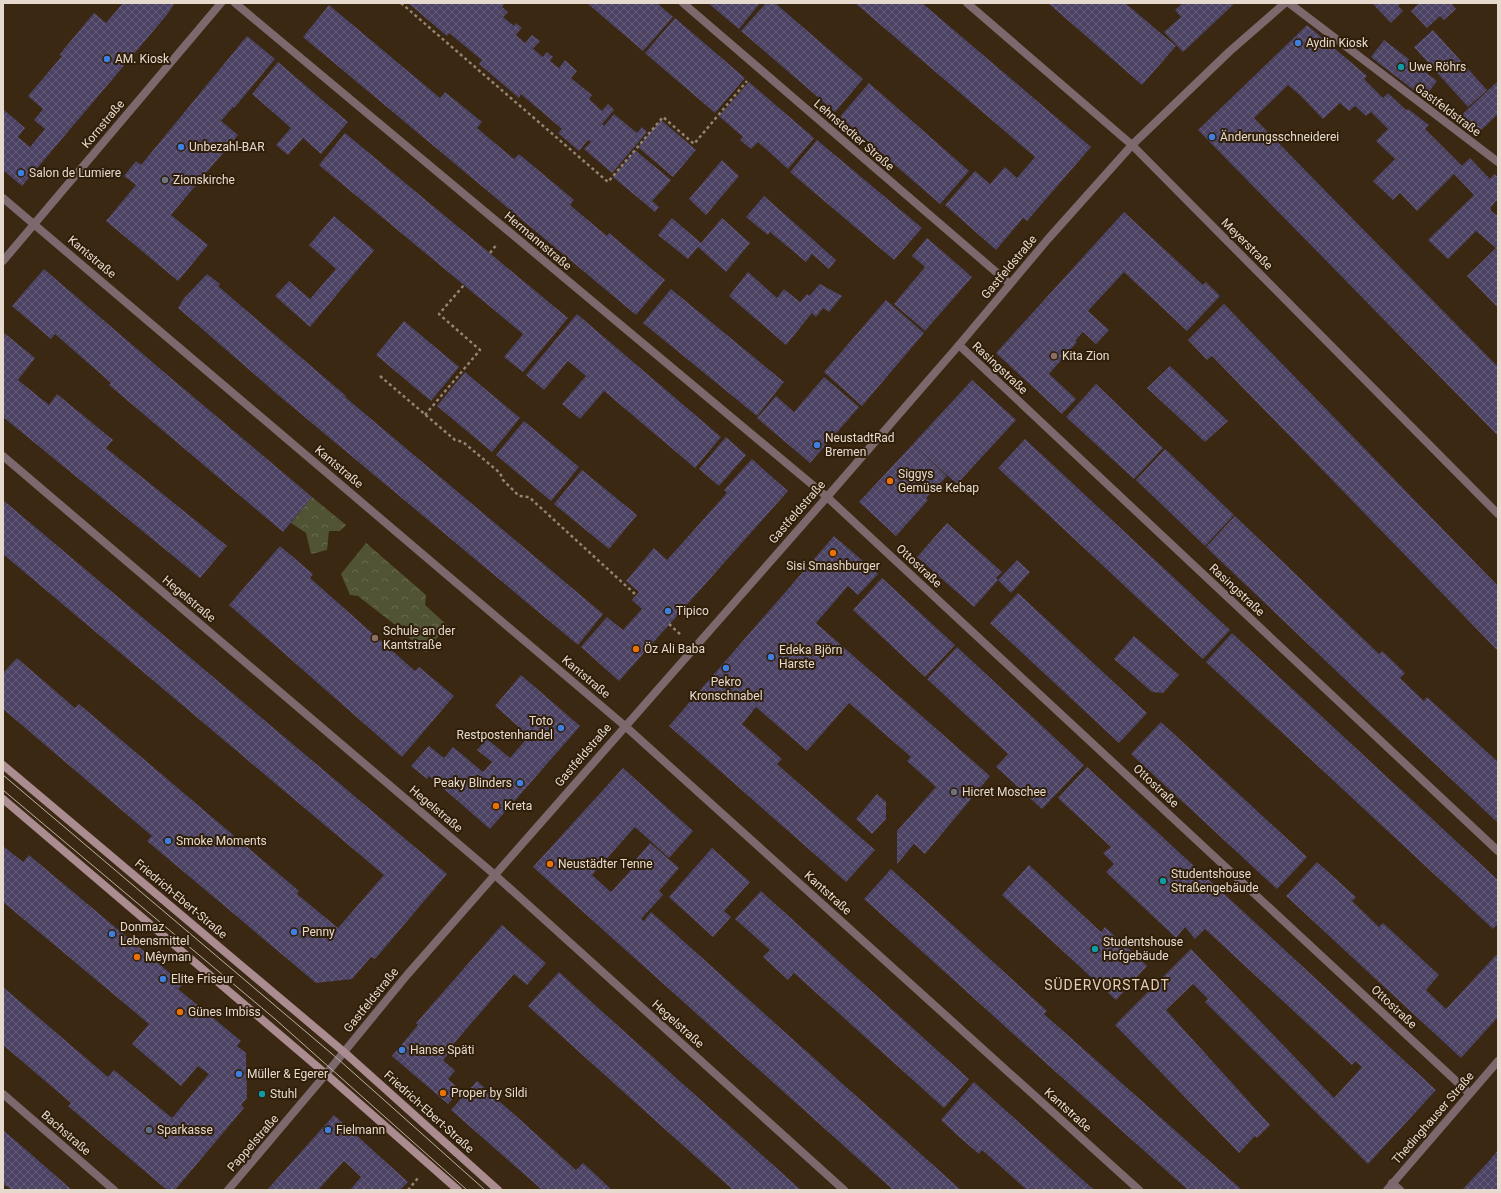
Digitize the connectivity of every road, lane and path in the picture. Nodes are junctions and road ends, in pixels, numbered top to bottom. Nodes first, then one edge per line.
1 (221, 3) edge
2 (234, 3) edge
3 (401, 3) edge
4 (683, 3) edge
5 (968, 3) edge
6 (1285, 3) edge
7 (1289, 3) edge
8 (744, 85) dead end
9 (1132, 145) junction
10 (1498, 162) edge
11 (3, 198) edge
12 (34, 224) junction
13 (3, 261) edge
14 (1010, 284) junction
15 (464, 285) dead end
16 (959, 345) junction
17 (380, 376) dead end
18 (425, 415) junction
19 (3, 456) edge
20 (826, 497) junction
21 (1498, 514) edge
22 (636, 595) dead end
23 (625, 726) junction
24 (3, 765) edge
25 (3, 799) edge
26 (1498, 851) edge
27 (495, 875) junction
28 (344, 1052) junction
29 (1498, 1061) edge
30 (326, 1074) junction
31 (1469, 1093) junction
32 (3, 1094) edge
33 (1392, 1183) junction
34 (114, 1190) edge
35 (228, 1190) edge
36 (458, 1190) edge
37 (498, 1190) edge
38 (844, 1190) edge
39 (1139, 1190) edge
40 (1387, 1190) edge
41 (1400, 1190) edge

1 - 12 street, Kornstraße
2 - 20 street, Hermannstraße
3 - 8 path
4 - 14 street, Lehnstedter Straße
5 - 9 street, Meyerstraße
6 - 9 street, Gastfeldstraße
7 - 10 street, Gastfeldstraße
9 - 14 street, Gastfeldstraße
9 - 21 street, Meyerstraße
11 - 12 street, Kantstraße
12 - 13 street, Kornstraße
12 - 23 street, Kantstraße
14 - 16 street, Gastfeldstraße
15 - 18 path
16 - 20 street, Gastfeldstraße
16 - 26 street, Rasingstraße
17 - 18 path
18 - 22 path
19 - 27 street, Hegelstraße
20 - 23 street, Gastfeldstraße
20 - 31 street, Ottostraße
23 - 27 street, Gastfeldstraße
23 - 39 street, Kantstraße
24 - 28 main road, Friedrich-Ebert-Straße
25 - 30 main road
27 - 28 street, Gastfeldstraße
27 - 38 street, Hegelstraße
28 - 30 street
28 - 37 main road, Friedrich-Ebert-Straße
29 - 31 street, Thedinghauser Straße
30 - 35 street, Pappelstraße
30 - 36 main road
31 - 33 street, Thedinghauser Straße
32 - 34 street, Bachstraße
33 - 40 street, Thedinghauser Straße
33 - 41 street

